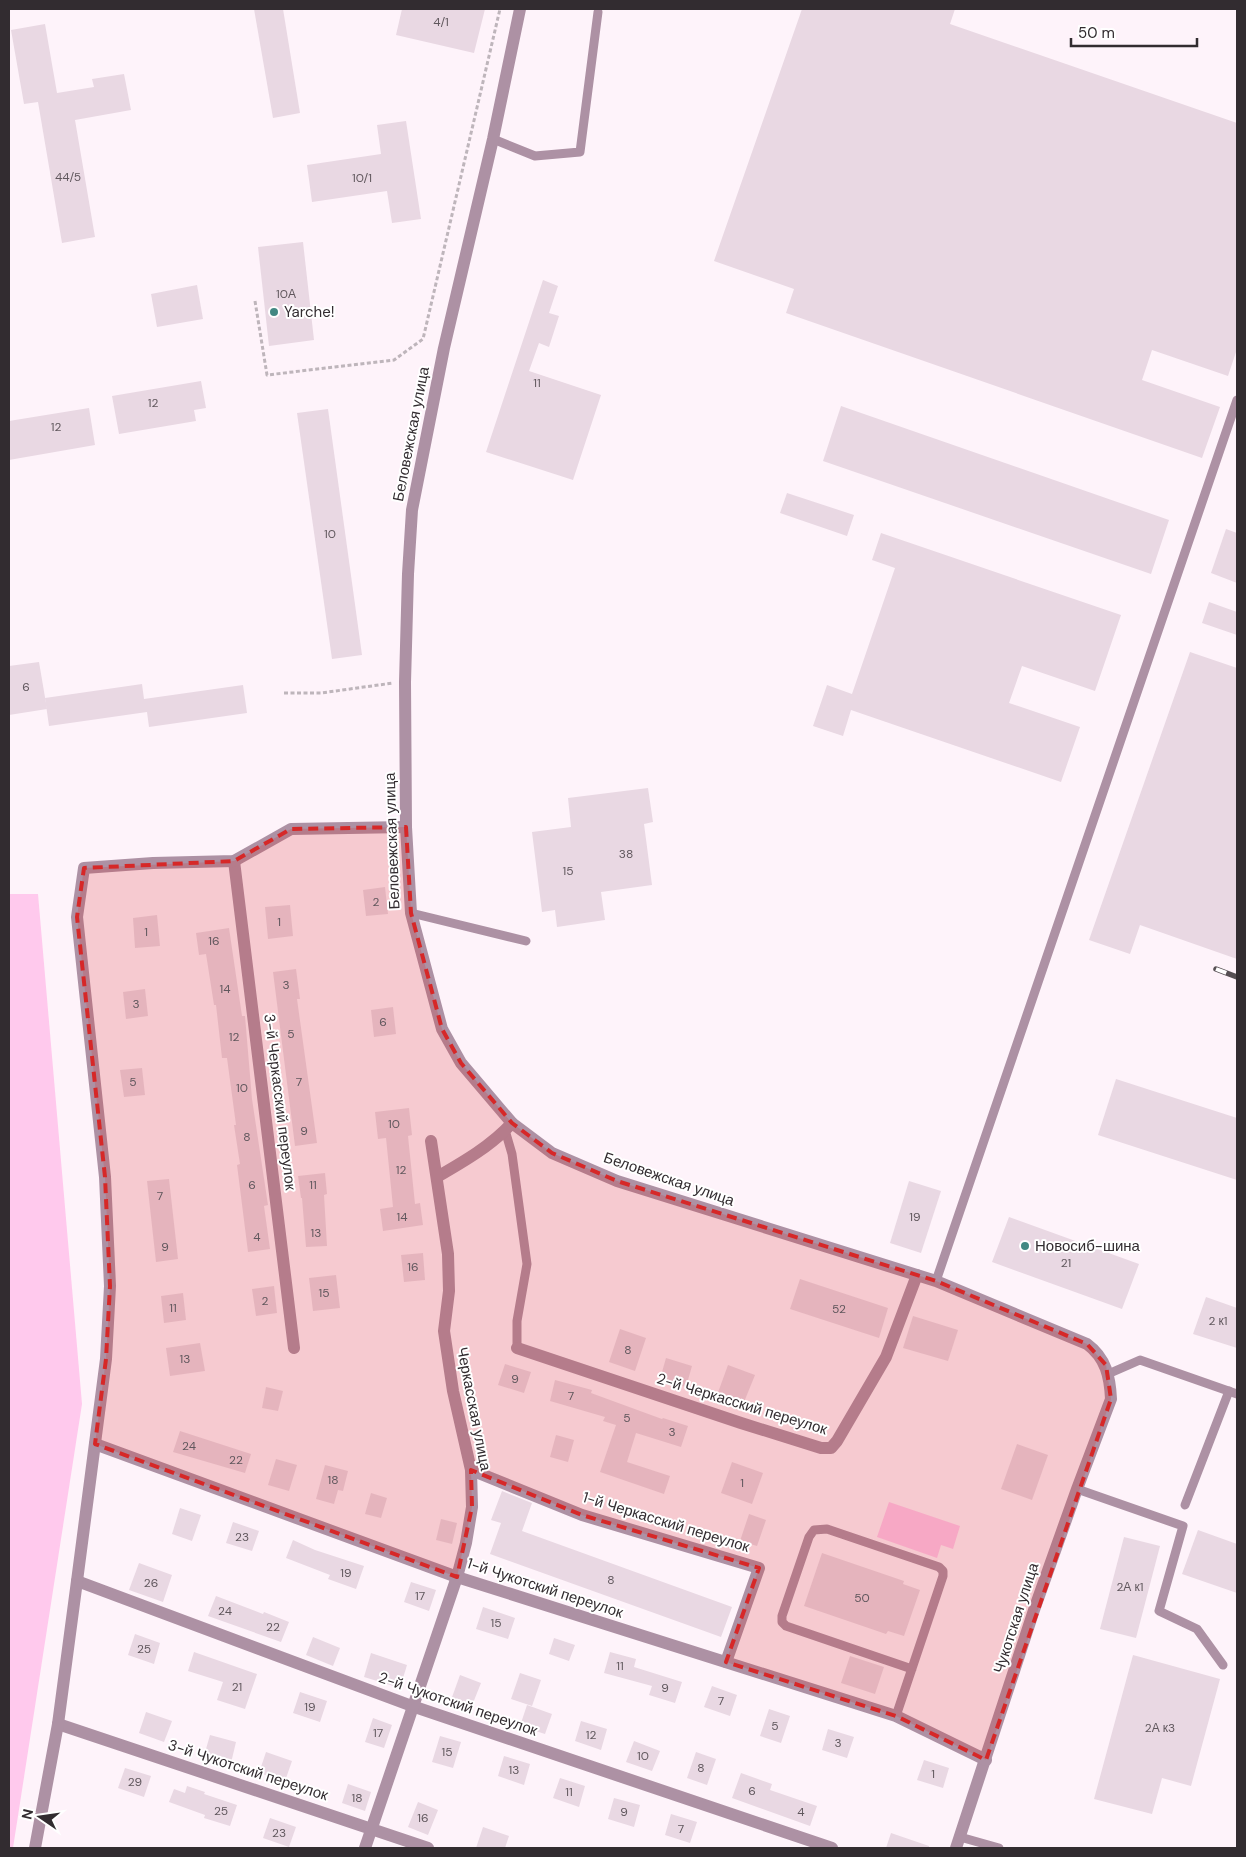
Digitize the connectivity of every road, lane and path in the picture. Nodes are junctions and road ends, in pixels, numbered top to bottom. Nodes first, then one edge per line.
1 (500, 9) edge
2 (520, 9) edge
3 (598, 12) dead end
4 (493, 139) junction
5 (255, 301) dead end
6 (1237, 400) edge
7 (375, 684) dead end
8 (284, 693) dead end
9 (406, 828) junction
10 (234, 861) junction
11 (411, 913) junction
12 (526, 941) dead end
13 (508, 1127) junction
14 (431, 1141) dead end
15 (437, 1177) junction
16 (916, 1275) junction
17 (936, 1281) junction
18 (294, 1348) dead end
19 (517, 1348) joint
20 (1108, 1374) junction
21 (1233, 1392) edge
22 (1111, 1399) joint
23 (95, 1444) junction
24 (471, 1470) junction
25 (1077, 1488) junction
26 (1185, 1505) dead end
27 (457, 1577) junction
28 (77, 1581) junction
29 (726, 1662) junction
30 (1223, 1665) dead end
31 (912, 1669) junction
32 (412, 1706) junction
33 (896, 1716) junction
34 (58, 1724) junction
35 (986, 1760) junction
36 (371, 1828) junction
37 (958, 1843) edge
38 (35, 1848) edge
39 (365, 1848) edge
40 (428, 1848) edge
41 (832, 1848) edge
42 (999, 1848) edge

1 - 5 path
2 - 4 street, Беловежская улица
3 - 4 lane
4 - 9 street, Беловежская улица
6 - 17 lane
7 - 8 path
9 - 10 street
9 - 11 street, Беловежская улица
10 - 18 street, 3-й Черкасский переулок
10 - 23 street
11 - 12 lane
11 - 13 street, Беловежская улица
13 - 15 street
13 - 16 street, Беловежская улица
13 - 19 lane
14 - 15 street, Черкасская улица
15 - 24 street, Черкасская улица
16 - 17 street, Беловежская улица
16 - 19 street, 2-й Черкасский переулок
17 - 20 street, Беловежская улица
20 - 21 lane
20 - 22 street, Беловежская улица
21 - 26 lane
22 - 25 street, Чукотская улица
23 - 27 street, 1-й Чукотский переулок
23 - 28 street
24 - 27 street, Черкасская улица
24 - 29 street, 1-й Черкасский переулок
25 - 30 lane
25 - 35 street, Чукотская улица
27 - 29 street, 1-й Чукотский переулок
27 - 32 street, Черкасская улица
28 - 32 street, 2-й Чукотский переулок
28 - 34 street
29 - 33 street, 1-й Чукотский переулок
31 - 31 lane
31 - 33 lane
32 - 36 street, Черкасская улица
32 - 41 street, 2-й Чукотский переулок
33 - 35 street, 1-й Чукотский переулок
34 - 36 street, 3-й Чукотский переулок
34 - 38 street
35 - 37 street, Чукотская улица
36 - 39 street, Черкасская улица
36 - 40 street, 3-й Чукотский переулок
37 - 42 lane

